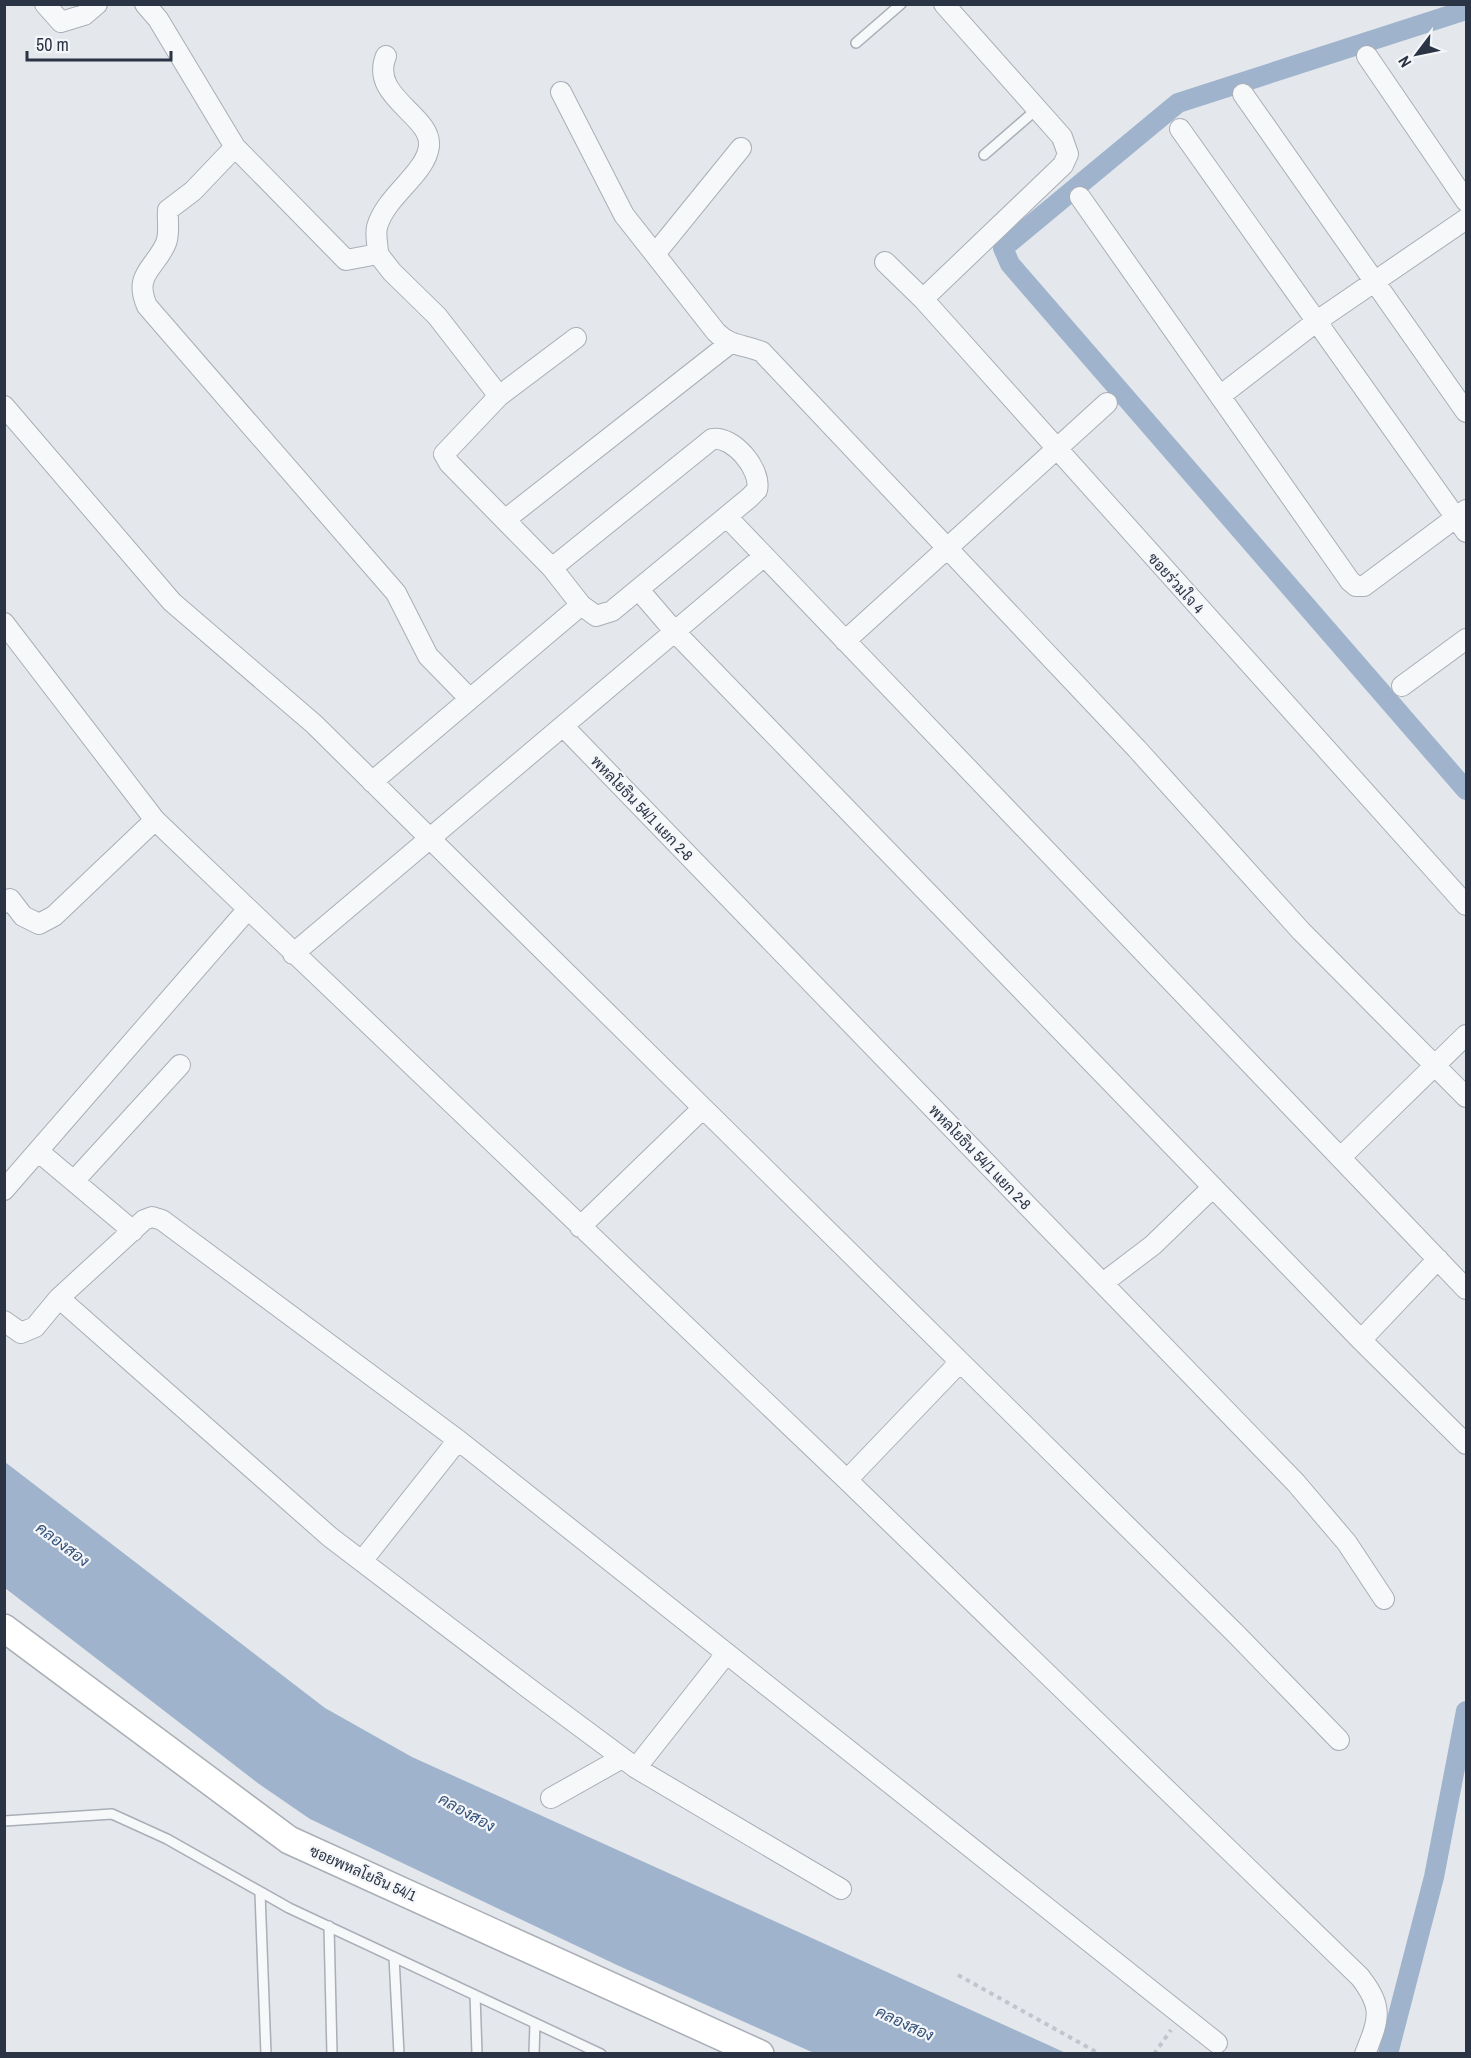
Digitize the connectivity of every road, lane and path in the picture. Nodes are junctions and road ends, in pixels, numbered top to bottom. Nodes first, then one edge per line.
1 (45, 4) edge
2 (97, 4) edge
3 (145, 4) edge
4 (901, 4) edge
5 (944, 4) edge
6 (856, 43) dead end
7 (386, 56) dead end
8 (1367, 57) dead end
9 (561, 92) dead end
10 (1243, 94) dead end
11 (1037, 109) junction
12 (1180, 129) dead end
13 (236, 147) junction
14 (741, 148) dead end
15 (984, 155) dead end
16 (1080, 197) dead end
17 (1467, 201) edge
18 (1467, 219) edge
19 (378, 254) junction
20 (655, 254) junction
21 (885, 262) dead end
22 (1375, 282) junction
23 (923, 300) junction
24 (1317, 321) junction
25 (576, 338) dead end
26 (729, 344) junction
27 (499, 396) junction
28 (1220, 396) junction
29 (1107, 403) dead end
30 (4, 406) edge
31 (1467, 412) edge
32 (1057, 450) junction
33 (727, 517) junction
34 (506, 519) junction
35 (1463, 520) edge
36 (947, 549) junction
37 (763, 557) junction
38 (552, 568) junction
39 (639, 590) junction
40 (581, 605) junction
41 (4, 623) edge
42 (675, 632) junction
43 (1467, 639) edge
44 (845, 641) junction
45 (1402, 686) dead end
46 (469, 698) junction
47 (563, 726) junction
48 (372, 782) junction
49 (155, 820) junction
50 (430, 838) junction
51 (6, 897) edge
52 (1467, 905) edge
53 (248, 909) junction
54 (293, 954) junction
55 (1467, 1035) edge
56 (180, 1065) dead end
57 (1434, 1065) junction
58 (1467, 1097) edge
59 (703, 1108) junction
60 (39, 1152) junction
61 (1341, 1157) junction
62 (74, 1181) junction
63 (1213, 1187) junction
64 (4, 1190) edge
65 (580, 1227) junction
66 (133, 1231) junction
67 (1438, 1259) junction
68 (1103, 1283) junction
69 (1467, 1289) edge
70 (58, 1298) junction
71 (4, 1321) edge
72 (1361, 1340) junction
73 (960, 1362) junction
74 (458, 1440) junction
75 (1467, 1444) edge
76 (847, 1480) junction
77 (362, 1561) junction
78 (1384, 1599) dead end
79 (4, 1628) edge
80 (726, 1654) junction
81 (1339, 1740) dead end
82 (629, 1763) junction
83 (551, 1798) dead end
84 (4, 1821) edge
85 (841, 1889) dead end
86 (260, 1893) junction
87 (329, 1926) junction
88 (394, 1957) junction
89 (958, 1975) dead end
90 (475, 1995) junction
91 (1181, 2015) junction
92 (535, 2023) junction
93 (1217, 2043) dead end
94 (266, 2054) edge
95 (332, 2054) edge
96 (399, 2054) edge
97 (477, 2054) edge
98 (534, 2054) edge
99 (601, 2054) edge
100 (760, 2054) edge
101 (1100, 2054) edge
102 (1154, 2054) edge
103 (1365, 2054) edge

1 - 2 street
3 - 13 street
4 - 6 lane
5 - 11 street
7 - 19 street
8 - 17 street
9 - 20 street
10 - 22 street
11 - 15 lane
11 - 23 street
12 - 24 street
13 - 19 street
13 - 46 street
14 - 20 street
16 - 28 street
18 - 22 street
19 - 27 street
20 - 26 street
21 - 23 street, ซอยร่วมใจ 4
22 - 24 street
22 - 31 street
23 - 32 street, ซอยร่วมใจ 4
24 - 28 street
24 - 35 street
25 - 27 street
26 - 34 street
26 - 36 street
27 - 34 street
28 - 35 street
29 - 32 street
30 - 48 street
32 - 36 street
32 - 52 street, ซอยร่วมใจ 4
33 - 37 street
33 - 38 street
33 - 39 street
34 - 38 street
36 - 44 street
36 - 57 street
37 - 42 street
37 - 44 street
38 - 40 street
39 - 40 street
39 - 42 street
40 - 46 street
41 - 49 street
42 - 47 street
42 - 63 street
43 - 45 street
44 - 61 street
46 - 48 street
47 - 50 street
47 - 68 street, พหลโยธิน 54/1 แยก 2-8
48 - 50 street
49 - 51 street
49 - 53 street
50 - 54 street
50 - 59 street
53 - 54 street
53 - 60 street
54 - 65 street
55 - 57 street
56 - 62 street
57 - 58 street
57 - 61 street
59 - 65 street
59 - 73 street
60 - 62 street
60 - 64 street
61 - 67 street
62 - 66 street
63 - 68 street
63 - 72 street
65 - 76 street
66 - 70 street
66 - 74 street
67 - 69 street
67 - 72 street
68 - 78 street, พหลโยธิน 54/1 แยก 2-8
70 - 71 street
70 - 77 street
72 - 75 street
73 - 76 street
73 - 81 street
74 - 77 street
74 - 80 street
76 - 103 street
77 - 82 street
79 - 100 street, ซอยพหลโยธิน 54/1
80 - 82 street
80 - 91 street
82 - 83 street
82 - 85 street
84 - 86 lane
86 - 87 lane
86 - 94 lane
87 - 88 lane
87 - 95 lane
88 - 90 lane
88 - 96 lane
89 - 101 path
90 - 92 lane
90 - 97 lane
91 - 93 street
91 - 102 path
92 - 98 lane
92 - 99 lane

